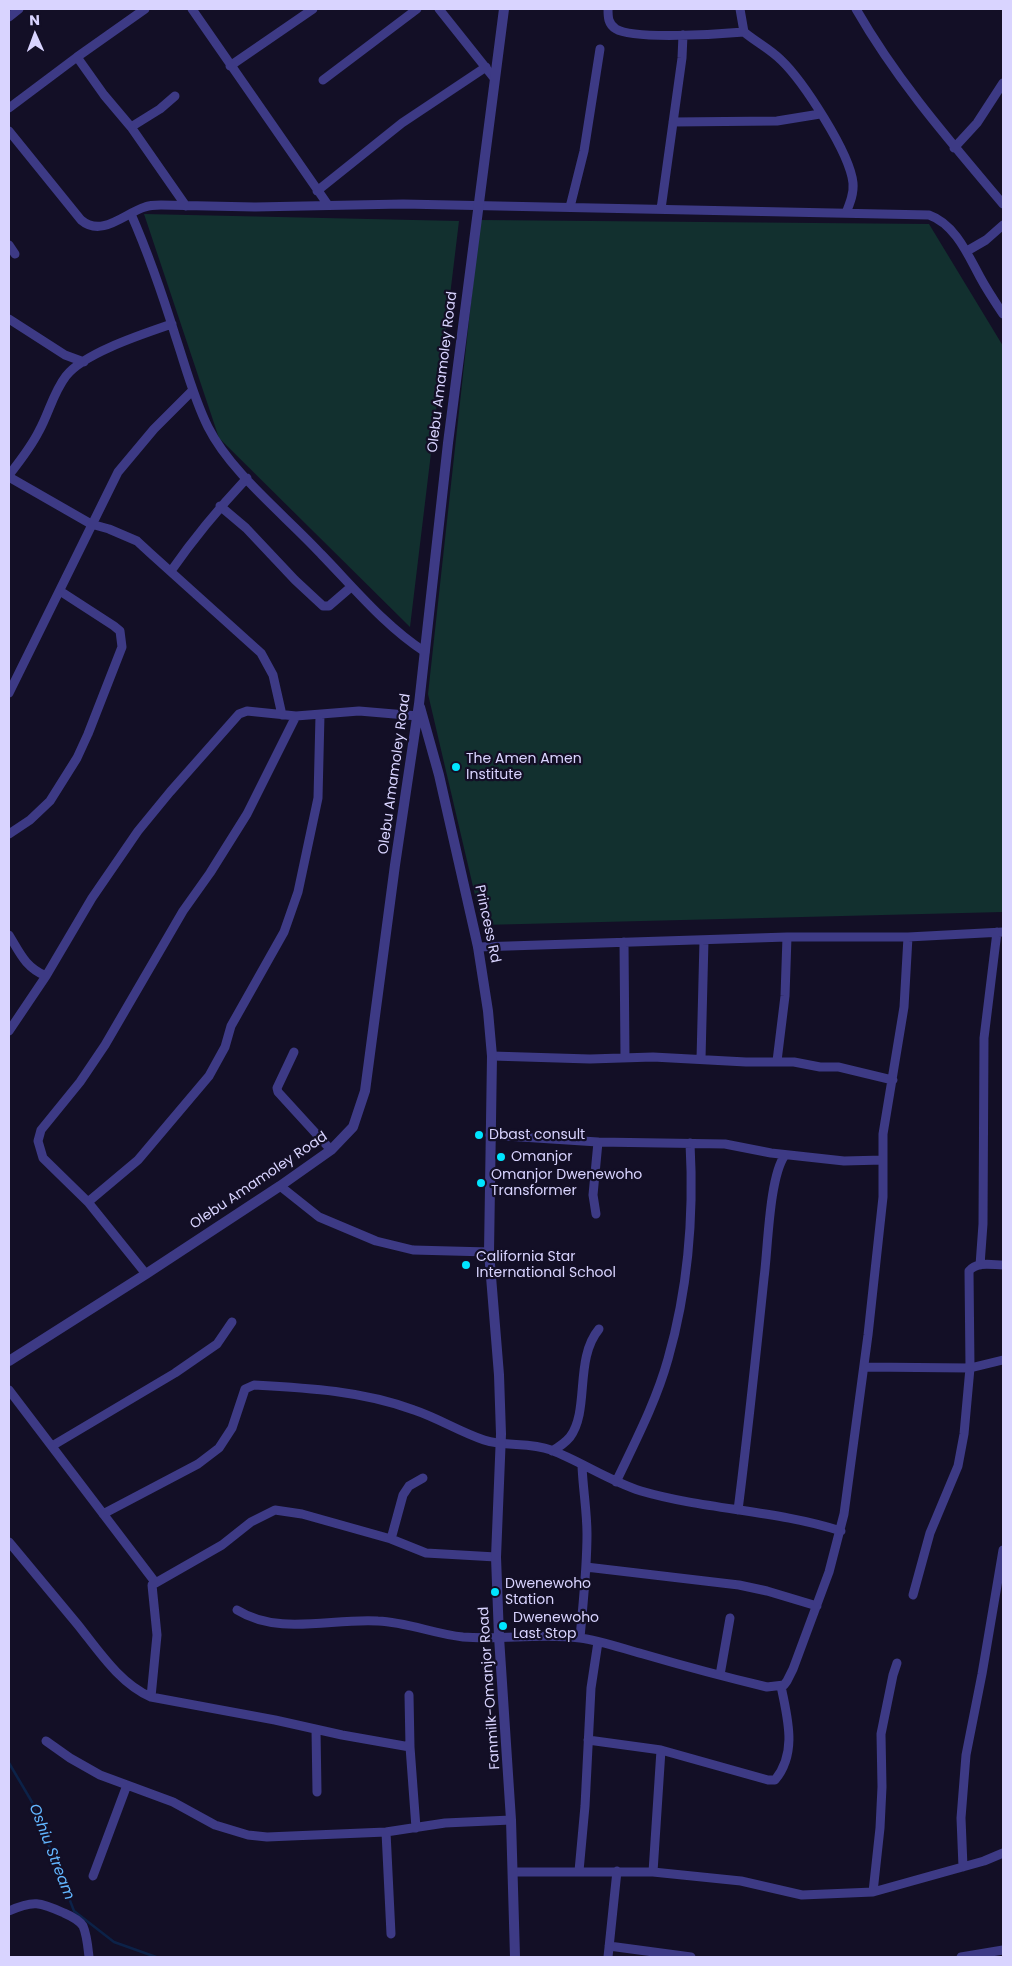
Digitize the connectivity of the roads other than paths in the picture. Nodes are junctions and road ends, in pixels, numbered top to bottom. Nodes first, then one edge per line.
1 (19, 9) edge
2 (145, 9) edge
3 (192, 9) edge
4 (312, 9) edge
5 (417, 9) edge
6 (439, 9) edge
7 (504, 9) edge
8 (608, 9) edge
9 (740, 9) edge
10 (856, 9) edge
11 (9, 17) edge
12 (744, 32) junction
13 (684, 35) junction
14 (600, 49) dead end
15 (77, 57) junction
16 (230, 66) junction
17 (486, 67) junction
18 (494, 78) junction
19 (323, 80) dead end
20 (1003, 83) edge
21 (174, 96) dead end
22 (9, 108) edge
23 (820, 114) junction
24 (673, 122) junction
25 (131, 127) junction
26 (9, 130) edge
27 (954, 148) junction
28 (317, 191) junction
29 (1003, 204) edge
30 (328, 205) junction
31 (186, 206) junction
32 (477, 207) junction
33 (570, 207) junction
34 (661, 209) junction
35 (846, 213) junction
36 (131, 214) junction
37 (1003, 225) edge
38 (9, 245) edge
39 (967, 251) junction
40 (15, 254) dead end
41 (1003, 314) edge
42 (9, 319) edge
43 (172, 324) junction
44 (84, 362) junction
45 (193, 390) junction
46 (9, 476) edge
47 (246, 478) junction
48 (220, 506) junction
49 (91, 524) junction
50 (171, 571) junction
51 (351, 587) junction
52 (60, 591) junction
53 (425, 652) junction
54 (9, 693) edge
55 (419, 704) junction
56 (282, 715) junction
57 (320, 715) junction
58 (296, 716) junction
59 (418, 716) junction
60 (9, 834) edge
61 (1000, 932) edge
62 (9, 935) edge
63 (787, 937) junction
64 (908, 937) junction
65 (704, 940) junction
66 (624, 942) junction
67 (478, 946) junction
68 (46, 976) junction
69 (9, 1031) edge
70 (294, 1052) dead end
71 (492, 1056) junction
72 (624, 1058) junction
73 (701, 1059) junction
74 (777, 1061) junction
75 (893, 1080) junction
76 (490, 1135) junction
77 (598, 1142) junction
78 (690, 1143) junction
79 (331, 1150) junction
80 (784, 1155) junction
81 (883, 1160) junction
82 (280, 1186) junction
83 (88, 1202) junction
84 (596, 1214) dead end
85 (489, 1252) junction
86 (980, 1264) junction
87 (1003, 1265) edge
88 (146, 1274) junction
89 (232, 1322) dead end
90 (599, 1329) dead end
91 (1003, 1360) edge
92 (9, 1361) edge
93 (864, 1368) junction
94 (970, 1368) junction
95 (9, 1390) edge
96 (501, 1444) junction
97 (52, 1446) junction
98 (552, 1451) junction
99 (582, 1466) junction
100 (423, 1478) dead end
101 (616, 1482) junction
102 (738, 1510) junction
103 (103, 1514) junction
104 (841, 1531) junction
105 (391, 1539) junction
106 (9, 1542) edge
107 (1003, 1550) edge
108 (496, 1557) junction
109 (586, 1567) junction
110 (155, 1582) junction
111 (913, 1595) dead end
112 (817, 1606) junction
113 (237, 1610) dead end
114 (730, 1618) dead end
115 (499, 1637) junction
116 (580, 1638) junction
117 (598, 1642) junction
118 (897, 1663) dead end
119 (720, 1675) junction
120 (780, 1686) junction
121 (409, 1695) dead end
122 (151, 1697) junction
123 (316, 1730) junction
124 (588, 1740) junction
125 (46, 1741) dead end
126 (410, 1747) junction
127 (661, 1750) junction
128 (127, 1785) junction
129 (317, 1792) dead end
130 (512, 1820) junction
131 (416, 1828) junction
132 (386, 1832) junction
133 (1003, 1854) edge
134 (963, 1867) junction
135 (579, 1871) junction
136 (617, 1871) junction
137 (513, 1872) junction
138 (653, 1872) junction
139 (93, 1876) dead end
140 (873, 1892) junction
141 (9, 1910) edge
142 (391, 1934) dead end
143 (609, 1946) junction
144 (1003, 1950) edge
145 (89, 1957) edge
146 (516, 1957) edge
147 (608, 1957) edge
148 (691, 1957) edge
149 (961, 1957) edge

1 - 11 street
2 - 15 street
3 - 16 street
4 - 16 street
5 - 19 street
6 - 17 street
7 - 18 street, Olebu Amamoley Road
8 - 13 street
9 - 12 street
10 - 27 street
12 - 13 street
12 - 23 street
13 - 24 street
14 - 33 street
15 - 22 street
15 - 25 street
16 - 28 street
17 - 18 street
17 - 28 street
18 - 32 street, Olebu Amamoley Road
20 - 27 street
21 - 25 street
23 - 24 street
23 - 35 street
24 - 34 street
25 - 31 street
26 - 36 street
27 - 29 street
28 - 30 street
30 - 31 street
30 - 32 street
31 - 36 street
32 - 33 street
32 - 53 street, Olebu Amamoley Road
33 - 34 street
34 - 35 street
35 - 39 street
36 - 43 street
37 - 39 street
38 - 40 street
39 - 41 street
42 - 44 street
43 - 44 street
43 - 45 street
44 - 46 street
45 - 47 street
45 - 49 street
46 - 49 street
47 - 48 street
47 - 51 street
48 - 50 street
48 - 51 street
49 - 50 street
49 - 52 street
50 - 56 street
51 - 53 street
52 - 54 street
52 - 60 street
53 - 55 street, Olebu Amamoley Road
55 - 59 street, Olebu Amamoley Road
55 - 67 street, Princess Rd
56 - 58 street
56 - 68 street
57 - 58 street
57 - 59 street
57 - 83 street
58 - 83 street
59 - 79 street, Olebu Amamoley Road
61 - 64 street
61 - 86 street
62 - 68 street
63 - 64 street
63 - 65 street
63 - 74 street
64 - 75 street
65 - 66 street
65 - 73 street
66 - 67 street
66 - 72 street
67 - 71 street, Princess Rd
68 - 69 street
70 - 79 street
71 - 72 street
71 - 76 street, Princess Rd
72 - 73 street
73 - 74 street
74 - 75 street
75 - 81 street
76 - 77 street
76 - 85 street, Princess Rd
77 - 78 street
77 - 84 street
78 - 80 street
78 - 101 street
79 - 82 street, Olebu Amamoley Road
80 - 81 street
80 - 102 street
81 - 93 street
82 - 85 street
82 - 88 street, Olebu Amamoley Road
83 - 88 street
85 - 96 street, Fanmilk-Omanjor Road
86 - 87 street
86 - 94 street
88 - 92 street, Olebu Amamoley Road
89 - 97 street
90 - 98 street
91 - 94 street
93 - 94 street
93 - 104 street
94 - 111 street
95 - 97 street
96 - 98 street
96 - 103 street
96 - 108 street, Fanmilk-Omanjor Road
97 - 103 street
98 - 99 street
99 - 101 street
99 - 109 street
100 - 105 street
101 - 102 street
102 - 104 street
103 - 110 street
104 - 112 street
105 - 108 street
105 - 110 street
106 - 122 street
107 - 134 street
108 - 115 street, Fanmilk-Omanjor Road
109 - 112 street
109 - 116 street
110 - 122 street
112 - 120 street
113 - 115 street
114 - 119 street
115 - 116 street
115 - 130 street, Fanmilk-Omanjor Road
116 - 117 street
117 - 119 street
117 - 124 street
118 - 140 street
119 - 120 street
120 - 127 street
121 - 126 street
122 - 123 street
123 - 126 street
123 - 129 street
124 - 127 street
124 - 135 street
125 - 128 street
126 - 131 street
127 - 138 street
128 - 132 street
128 - 139 street
130 - 131 street
130 - 137 street, Fanmilk-Omanjor Road
131 - 132 street
132 - 142 street
133 - 134 street
134 - 140 street
135 - 136 street
135 - 137 street
136 - 138 street
136 - 143 street
137 - 146 street, Fanmilk-Omanjor Road
138 - 140 street
141 - 145 street
143 - 147 street
143 - 148 street
144 - 149 street

